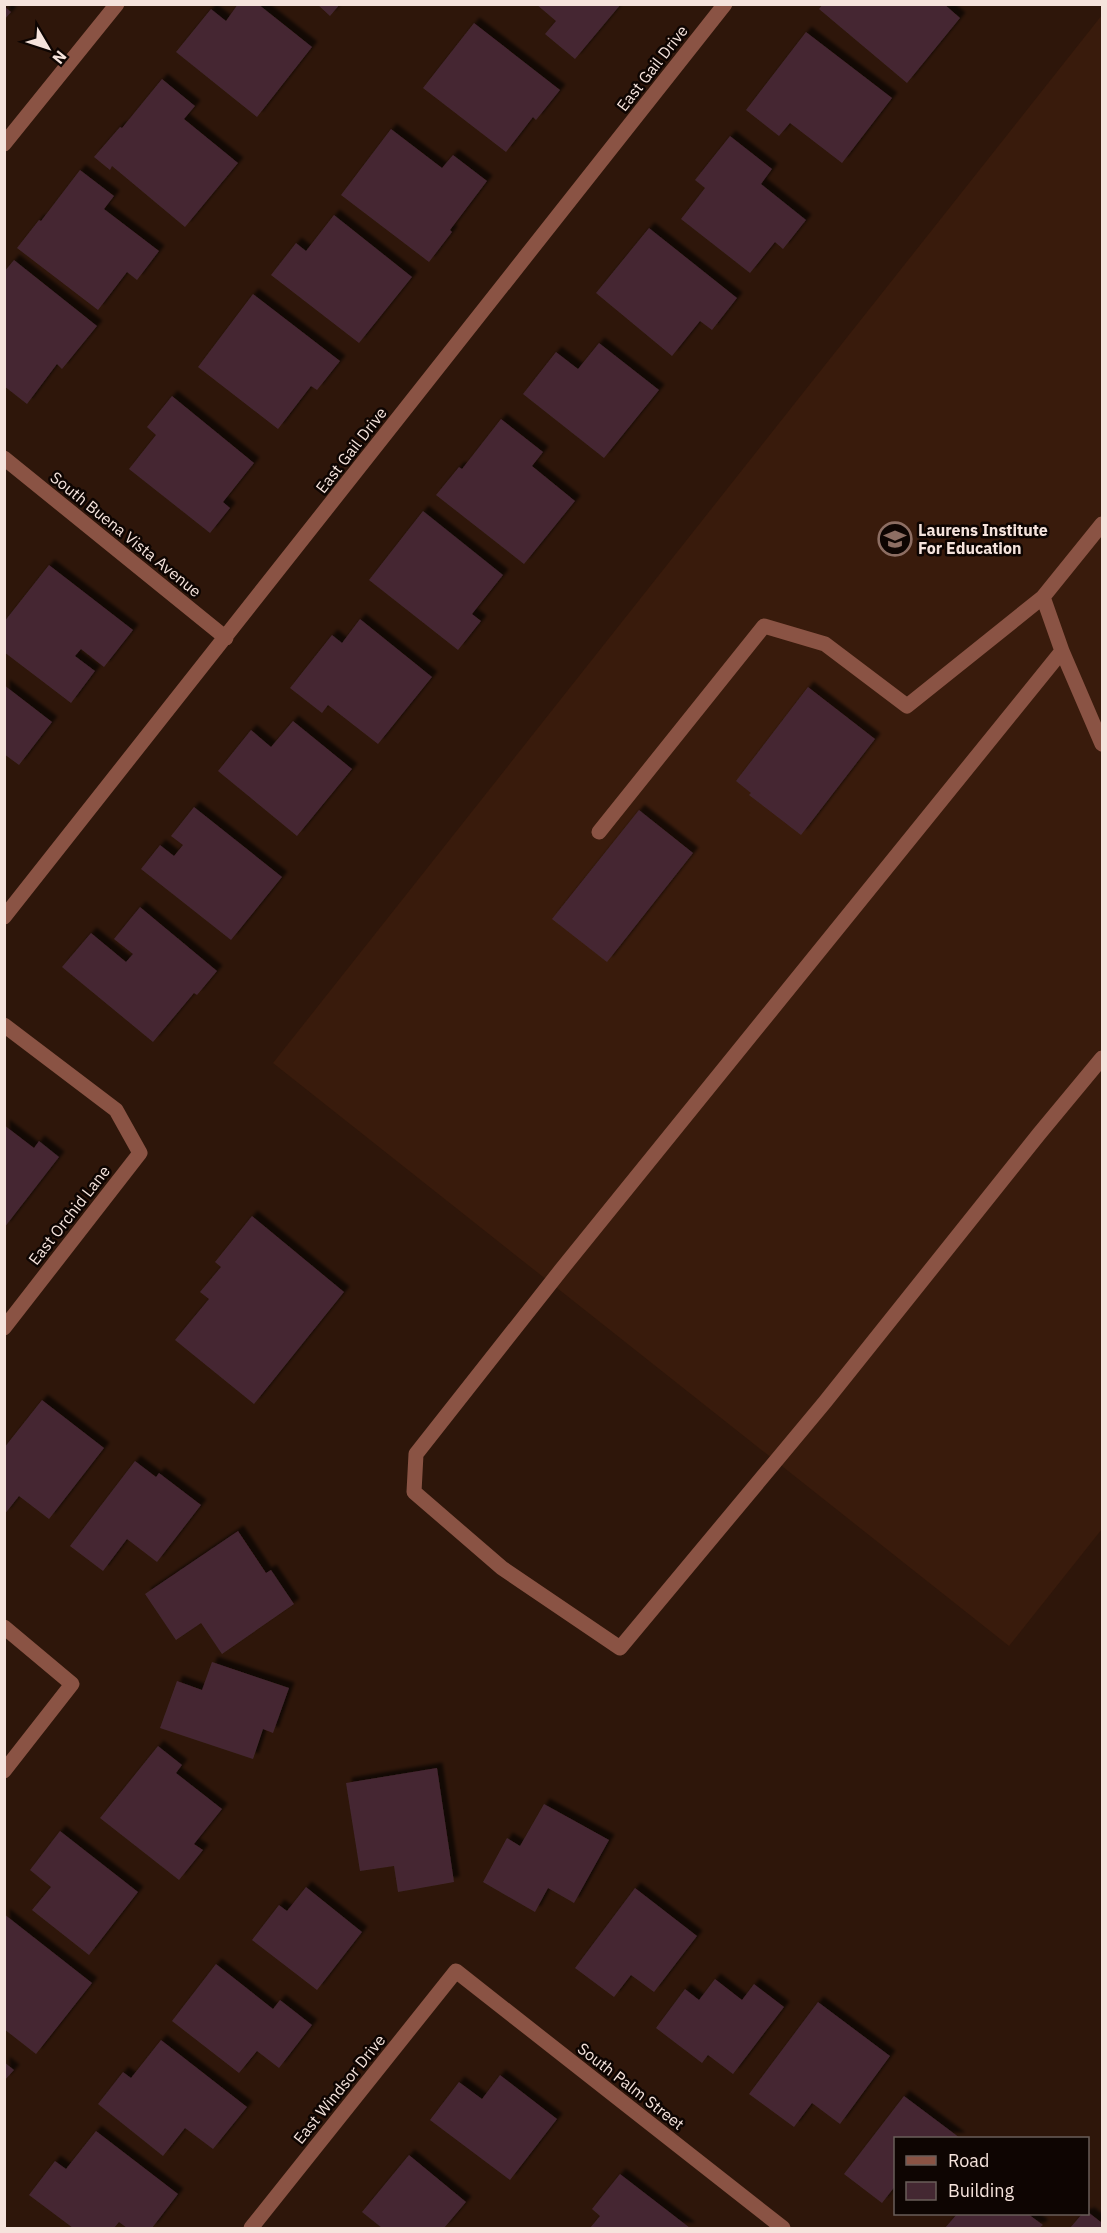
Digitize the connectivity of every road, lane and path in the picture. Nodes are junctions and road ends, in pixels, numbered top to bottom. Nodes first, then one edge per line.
1 (117, 4) edge
2 (725, 4) edge
3 (4, 144) edge
4 (4, 458) edge
5 (1102, 524) edge
6 (1042, 597) junction
7 (226, 638) junction
8 (1062, 651) junction
9 (1102, 744) edge
10 (599, 832) dead end
11 (4, 917) edge
12 (4, 1025) edge
13 (1102, 1058) edge
14 (4, 1328) edge
15 (4, 1628) edge
16 (4, 1771) edge
17 (456, 1971) joint
18 (251, 2229) edge
19 (783, 2229) edge

1 - 3 street
2 - 7 street, East Gail Drive
4 - 7 street, South Buena Vista Avenue
5 - 6 street
6 - 8 street
6 - 10 street
7 - 11 street, East Gail Drive
8 - 9 street
8 - 13 street
12 - 14 street, East Orchid Lane
15 - 16 street
17 - 18 street, East Windsor Drive
17 - 19 street, South Palm Street

